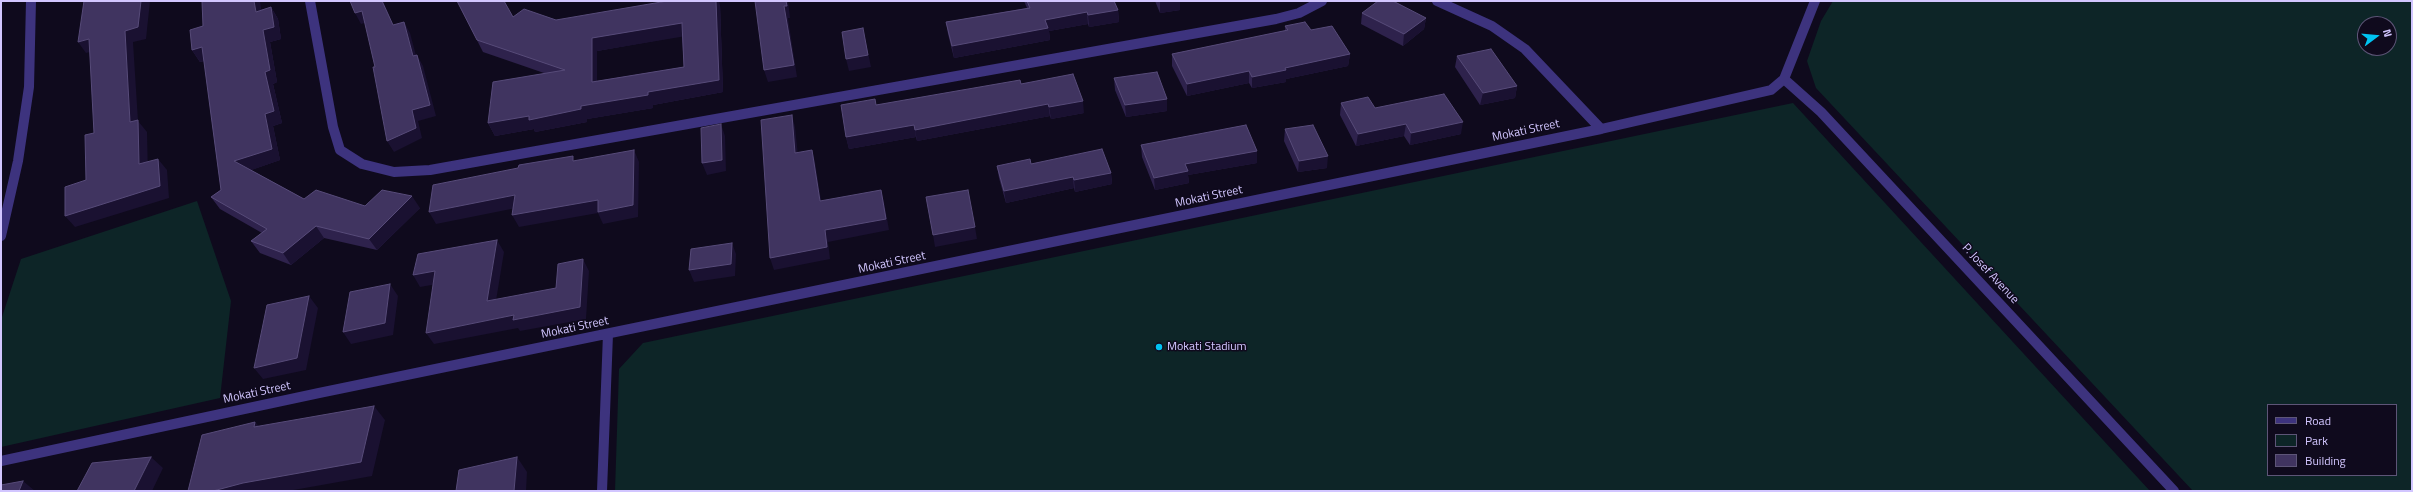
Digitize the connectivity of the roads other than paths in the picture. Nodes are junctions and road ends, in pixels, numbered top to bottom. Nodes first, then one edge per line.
1 (31, 1) edge
2 (310, 1) edge
3 (1322, 1) edge
4 (1437, 1) edge
5 (1815, 1) edge
6 (1784, 79) junction
7 (1601, 129) junction
8 (1, 236) edge
9 (608, 334) junction
10 (1, 461) edge
11 (602, 491) edge
12 (2174, 491) edge

1 - 8 street
2 - 3 street
4 - 7 street
5 - 6 street
6 - 7 street, Mokati Street
6 - 12 street, P. Josef Avenue
7 - 9 street, Mokati Street
9 - 10 street, Mokati Street
9 - 11 street

